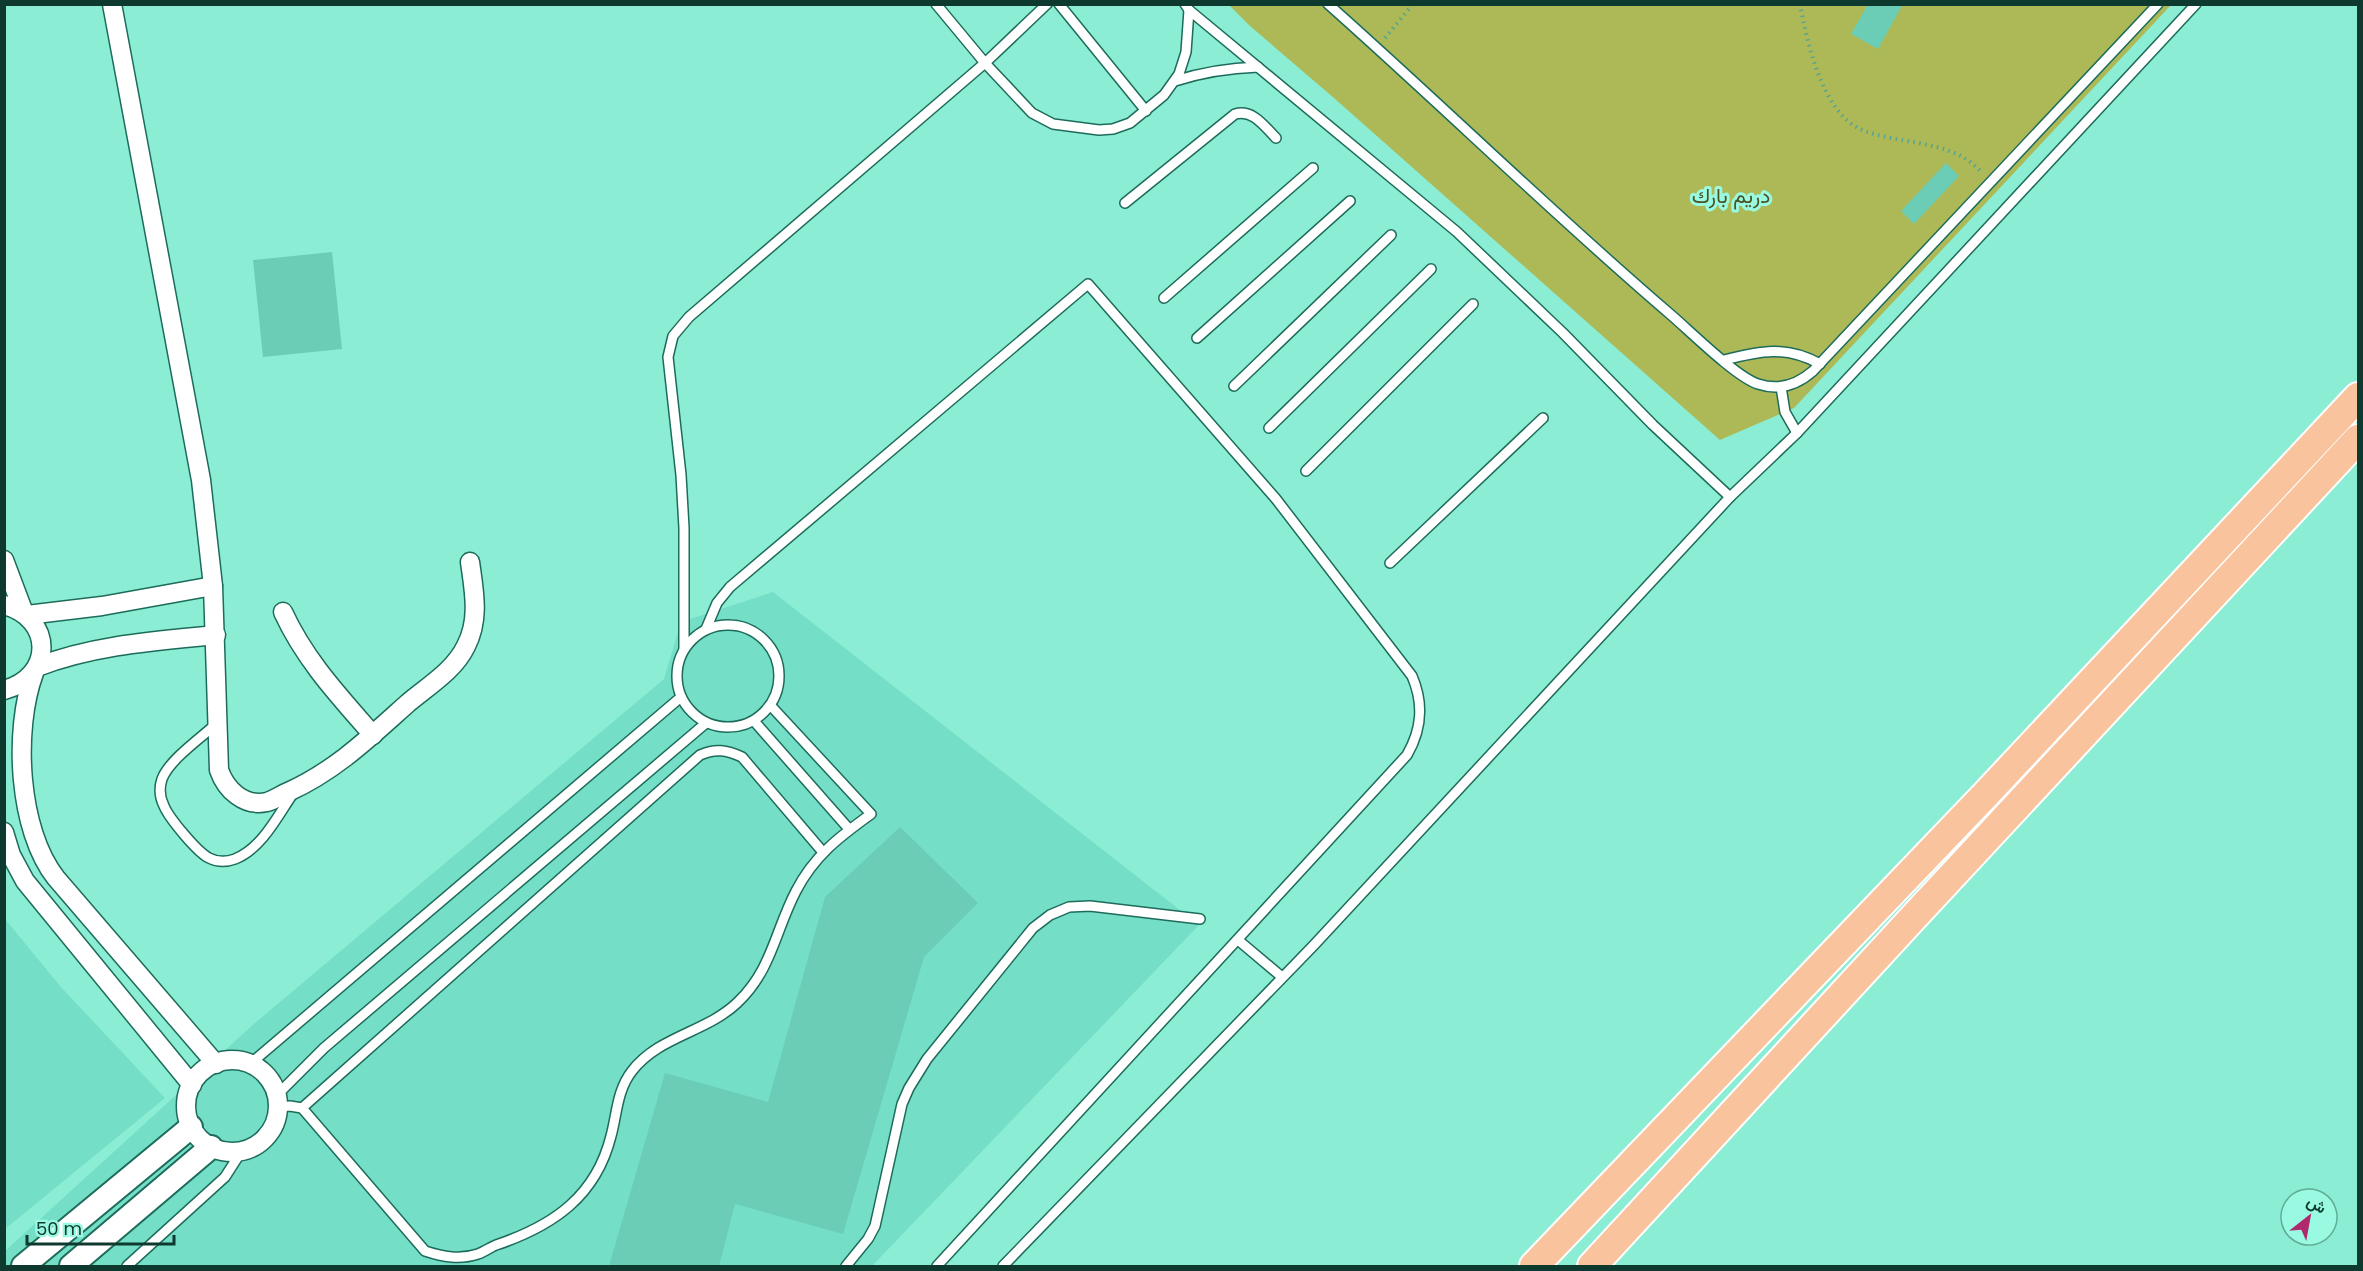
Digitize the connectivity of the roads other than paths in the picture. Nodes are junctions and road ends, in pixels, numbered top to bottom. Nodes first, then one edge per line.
1 (112, 4) edge
2 (936, 4) edge
3 (1047, 4) edge
4 (1059, 4) edge
5 (1328, 4) edge
6 (2158, 4) edge
7 (2196, 4) edge
8 (1187, 7) edge
9 (985, 63) junction
10 (1258, 67) junction
11 (1175, 81) junction
12 (1146, 111) junction
13 (1276, 138) dead end
14 (1313, 168) dead end
15 (1350, 201) dead end
16 (1125, 203) dead end
17 (1391, 235) dead end
18 (1431, 269) dead end
19 (1164, 298) dead end
20 (1473, 304) dead end
21 (1197, 338) dead end
22 (1724, 360) junction
23 (1820, 364) junction
24 (1234, 386) dead end
25 (1781, 387) junction
26 (2358, 397) edge
27 (1543, 418) dead end
28 (1269, 428) dead end
29 (1797, 433) junction
30 (2358, 439) edge
31 (1306, 471) dead end
32 (1730, 497) junction
33 (4, 560) edge
34 (470, 562) dead end
35 (1390, 563) dead end
36 (213, 586) junction
37 (4, 605) edge
38 (283, 612) dead end
39 (25, 614) junction
40 (706, 629) junction
41 (216, 635) junction
42 (684, 649) junction
43 (35, 670) junction
44 (4, 690) edge
45 (681, 697) junction
46 (771, 706) junction
47 (754, 721) junction
48 (706, 723) junction
49 (216, 724) junction
50 (373, 735) junction
51 (297, 788) junction
52 (849, 829) junction
53 (4, 832) edge
54 (822, 851) junction
55 (1200, 919) dead end
56 (1238, 940) junction
57 (1282, 977) junction
58 (216, 1064) junction
59 (250, 1064) junction
60 (192, 1085) junction
61 (278, 1101) junction
62 (302, 1108) junction
63 (191, 1127) junction
64 (211, 1147) junction
65 (241, 1152) junction
66 (23, 1266) edge
67 (71, 1266) edge
68 (127, 1266) edge
69 (846, 1266) edge
70 (937, 1266) edge
71 (1003, 1266) edge
72 (1534, 1266) edge
73 (1592, 1266) edge

1 - 36 street
2 - 9 lane
3 - 9 lane
4 - 12 lane
5 - 22 lane
6 - 23 lane
7 - 29 lane
8 - 10 lane
8 - 11 lane
9 - 12 lane
9 - 42 lane
10 - 11 lane
10 - 32 lane
11 - 12 lane
13 - 16 lane
14 - 19 lane
15 - 21 lane
17 - 24 lane
18 - 28 lane
20 - 31 lane
22 - 23 lane
22 - 25 lane
23 - 25 lane
25 - 29 lane
26 - 72 main road
27 - 35 lane
29 - 32 lane
30 - 73 main road
32 - 57 lane
33 - 39 street
34 - 50 street
36 - 39 street
36 - 41 street
37 - 39 street
38 - 50 street
39 - 43 street
40 - 42 lane
40 - 46 lane
40 - 56 lane
41 - 43 street
41 - 49 street
42 - 45 lane
43 - 44 street
43 - 58 street
45 - 48 lane
45 - 59 lane
46 - 47 lane
46 - 52 lane
47 - 48 lane
47 - 52 lane
48 - 61 lane
49 - 51 street
49 - 51 lane
50 - 51 street
52 - 54 lane
53 - 60 street
54 - 62 lane
54 - 62 lane
55 - 69 lane
56 - 57 lane
56 - 70 lane
57 - 71 lane
58 - 59 street
58 - 60 street
59 - 61 street
60 - 63 street
61 - 62 lane
61 - 65 street
63 - 64 street
63 - 66 street
64 - 65 street
64 - 67 street
65 - 68 lane

